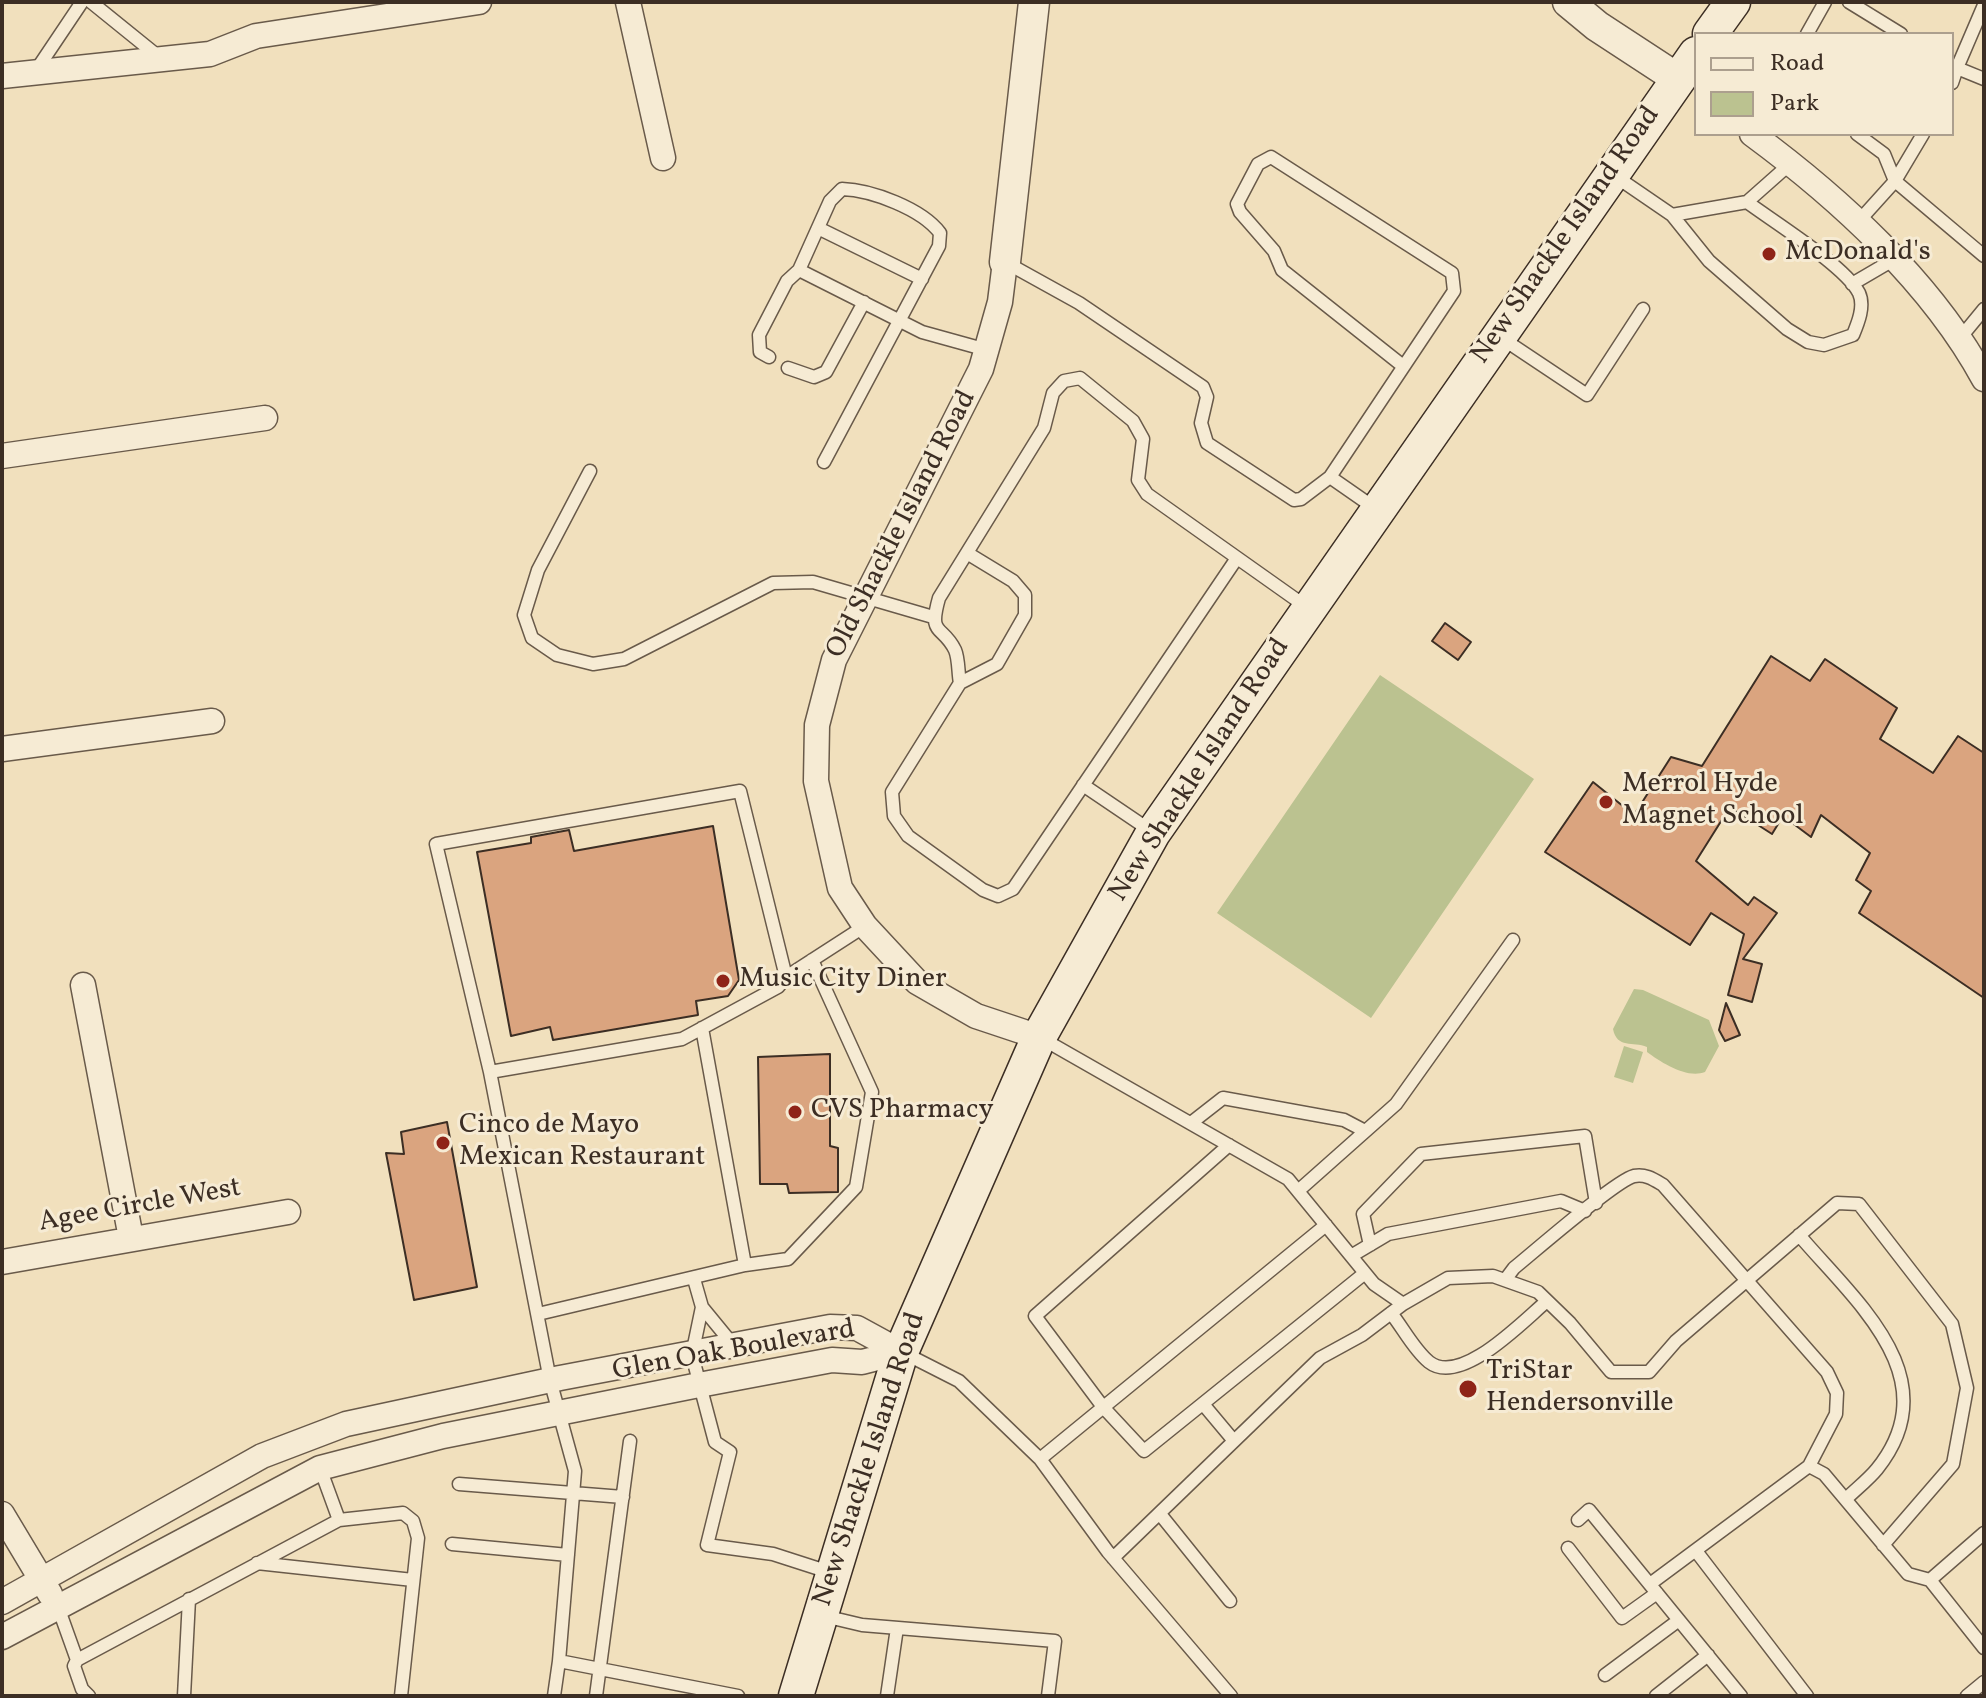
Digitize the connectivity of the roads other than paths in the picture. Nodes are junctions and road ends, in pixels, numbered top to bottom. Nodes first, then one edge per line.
1 (82, 2) edge
2 (91, 2) edge
3 (479, 2) edge
4 (628, 2) edge
5 (1034, 2) edge
6 (1733, 2) edge
7 (1825, 2) edge
8 (1849, 2) edge
9 (1574, 4) edge
10 (1984, 5) edge
11 (1711, 32) edge
12 (1808, 32) edge
13 (1898, 32) edge
14 (161, 59) junction
15 (1954, 66) edge
16 (33, 75) junction
17 (1690, 75) edge
18 (2, 76) edge
19 (1984, 79) edge
20 (1755, 136) edge
21 (1860, 136) edge
22 (1922, 136) edge
23 (663, 158) dead end
24 (1791, 163) junction
25 (1612, 173) junction
26 (1895, 181) junction
27 (1747, 202) junction
28 (1672, 215) junction
29 (1858, 222) junction
30 (818, 228) junction
31 (1984, 256) edge
32 (1893, 260) junction
33 (1005, 262) junction
34 (799, 270) junction
35 (922, 279) junction
36 (1852, 284) junction
37 (864, 302) junction
38 (1643, 309) dead end
39 (1984, 309) edge
40 (900, 321) junction
41 (1497, 336) junction
42 (1961, 337) junction
43 (987, 350) junction
44 (769, 357) dead end
45 (1403, 366) junction
46 (788, 368) dead end
47 (1984, 379) edge
48 (265, 418) dead end
49 (2, 456) edge
50 (824, 462) dead end
51 (590, 471) dead end
52 (1330, 477) junction
53 (1376, 509) junction
54 (967, 553) junction
55 (1237, 558) junction
56 (864, 598) junction
57 (1308, 608) junction
58 (933, 617) junction
59 (960, 683) junction
60 (212, 721) dead end
61 (2, 749) edge
62 (1083, 785) junction
63 (1153, 833) junction
64 (865, 926) junction
65 (1513, 940) dead end
66 (812, 960) junction
67 (786, 977) junction
68 (83, 985) dead end
69 (702, 1028) junction
70 (1039, 1037) junction
71 (490, 1072) junction
72 (1191, 1123) junction
73 (1365, 1131) junction
74 (1229, 1145) junction
75 (1298, 1191) junction
76 (1596, 1203) junction
77 (1585, 1211) junction
78 (288, 1212) dead end
79 (1326, 1225) junction
80 (1799, 1235) junction
81 (131, 1238) junction
82 (1370, 1245) junction
83 (1351, 1256) junction
84 (2, 1262) edge
85 (745, 1265) junction
86 (1365, 1273) junction
87 (694, 1279) junction
88 (1505, 1280) junction
89 (1746, 1281) junction
90 (1547, 1301) junction
91 (1403, 1304) junction
92 (702, 1307) junction
93 (1391, 1313) junction
94 (538, 1314) junction
95 (734, 1346) junction
96 (901, 1352) junction
97 (692, 1355) junction
98 (550, 1380) junction
99 (699, 1385) junction
100 (1203, 1404) junction
101 (1103, 1407) junction
102 (562, 1413) junction
103 (630, 1441) dead end
104 (1234, 1441) junction
105 (1040, 1459) junction
106 (1809, 1466) junction
107 (320, 1468) junction
108 (459, 1484) dead end
109 (573, 1493) junction
110 (623, 1497) junction
111 (1846, 1499) junction
112 (2, 1514) edge
113 (1160, 1514) junction
114 (339, 1520) junction
115 (1578, 1520) dead end
116 (1984, 1533) edge
117 (452, 1544) dead end
118 (1883, 1545) junction
119 (1568, 1548) dead end
120 (1696, 1551) junction
121 (568, 1555) junction
122 (1113, 1558) junction
123 (256, 1563) junction
124 (834, 1573) junction
125 (413, 1580) junction
126 (1930, 1580) junction
127 (42, 1581) junction
128 (1653, 1588) junction
129 (189, 1599) junction
130 (1230, 1601) dead end
131 (2, 1602) edge
132 (58, 1607) junction
133 (821, 1615) junction
134 (1679, 1620) junction
135 (897, 1628) junction
136 (2, 1637) edge
137 (1984, 1648) edge
138 (1708, 1655) junction
139 (77, 1660) junction
140 (559, 1661) junction
141 (600, 1669) junction
142 (1605, 1675) dead end
143 (1984, 1682) edge
144 (89, 1696) edge
145 (184, 1696) edge
146 (401, 1696) edge
147 (554, 1696) edge
148 (596, 1696) edge
149 (738, 1696) edge
150 (796, 1696) edge
151 (887, 1696) edge
152 (1048, 1696) edge
153 (1231, 1696) edge
154 (1656, 1696) edge
155 (1741, 1696) edge
156 (1807, 1696) edge
157 (1967, 1696) edge

1 - 16 lane
2 - 14 lane
3 - 14 street
4 - 23 street
5 - 33 street, Old Shackle Island Road
6 - 11 main road
7 - 12 lane
8 - 13 lane
9 - 17 street
10 - 15 lane
14 - 16 street
15 - 19 lane
16 - 18 street
17 - 25 main road, New Shackle Island Road
20 - 24 street
21 - 26 lane
22 - 26 lane
24 - 27 lane
24 - 29 street
25 - 28 lane
25 - 41 main road, New Shackle Island Road
26 - 29 lane
26 - 31 lane
27 - 28 lane
27 - 36 lane
28 - 36 lane
29 - 32 street
30 - 34 lane
30 - 35 lane
30 - 35 lane
32 - 36 lane
32 - 42 street
33 - 43 street, Old Shackle Island Road
33 - 52 lane
34 - 37 lane
34 - 44 lane
35 - 40 lane
37 - 40 lane
37 - 46 lane
38 - 41 lane
39 - 42 lane
40 - 43 lane
40 - 50 lane
41 - 53 main road, New Shackle Island Road
42 - 47 street
43 - 56 street, Old Shackle Island Road
45 - 45 lane
45 - 52 lane
48 - 49 street
51 - 56 lane
52 - 53 lane
53 - 57 main road, New Shackle Island Road
54 - 55 lane
54 - 58 lane
54 - 59 lane
55 - 57 lane
55 - 62 lane
56 - 58 lane
56 - 64 street, Old Shackle Island Road
57 - 63 main road, New Shackle Island Road
58 - 59 lane
59 - 62 lane
60 - 61 street
62 - 63 lane
63 - 70 main road, New Shackle Island Road
64 - 66 lane
64 - 70 street, Old Shackle Island Road
65 - 73 lane
66 - 67 lane
66 - 85 lane
67 - 69 lane
67 - 71 lane
68 - 81 street
69 - 71 lane
69 - 85 lane
70 - 72 lane
70 - 96 main road, New Shackle Island Road
71 - 94 lane
72 - 73 lane
72 - 74 lane
73 - 75 lane
74 - 75 lane
74 - 101 lane
75 - 79 lane
76 - 77 lane
76 - 82 lane
76 - 89 lane
77 - 82 lane
77 - 88 lane
78 - 81 street, Agee Circle West
79 - 83 lane
79 - 101 lane
80 - 89 lane
80 - 111 lane
80 - 118 lane
81 - 84 street, Agee Circle West
82 - 83 lane
83 - 86 lane
85 - 87 lane
86 - 91 lane
86 - 100 lane
87 - 92 lane
87 - 94 lane
88 - 90 lane
88 - 91 lane
89 - 90 lane
89 - 106 lane
90 - 93 lane
91 - 93 lane
92 - 95 lane
92 - 97 lane
93 - 104 lane
94 - 98 lane
95 - 96 street, Glen Oak Boulevard
95 - 97 street, Glen Oak Boulevard
96 - 99 street, Glen Oak Boulevard
96 - 105 lane
96 - 124 main road, New Shackle Island Road
97 - 98 street, Glen Oak Boulevard
97 - 99 lane
98 - 102 lane
98 - 127 street, Glen Oak Boulevard
99 - 102 street, Glen Oak Boulevard
99 - 124 lane
100 - 101 lane
100 - 104 lane
101 - 105 lane
102 - 107 street, Glen Oak Boulevard
102 - 109 lane
103 - 110 lane
104 - 113 lane
105 - 122 lane
106 - 111 lane
106 - 120 lane
107 - 114 lane
107 - 132 street, Glen Oak Boulevard
108 - 109 lane
109 - 110 lane
109 - 121 lane
110 - 141 lane
111 - 118 lane
112 - 127 street
113 - 122 lane
113 - 130 lane
114 - 123 lane
114 - 125 lane
115 - 128 lane
116 - 126 lane
117 - 121 lane
118 - 126 lane
119 - 128 lane
120 - 128 lane
120 - 156 lane
121 - 140 lane
122 - 153 lane
123 - 125 lane
123 - 129 lane
124 - 133 main road, New Shackle Island Road
125 - 146 lane
126 - 137 lane
127 - 131 street, Glen Oak Boulevard
127 - 132 street
128 - 134 lane
129 - 139 lane
129 - 145 lane
132 - 136 street, Glen Oak Boulevard
132 - 139 lane
133 - 135 lane
133 - 150 main road, New Shackle Island Road
134 - 138 lane
134 - 142 lane
135 - 151 lane
135 - 152 lane
138 - 154 lane
138 - 155 lane
139 - 144 lane
140 - 141 lane
140 - 147 lane
141 - 148 lane
141 - 149 lane
143 - 157 lane

